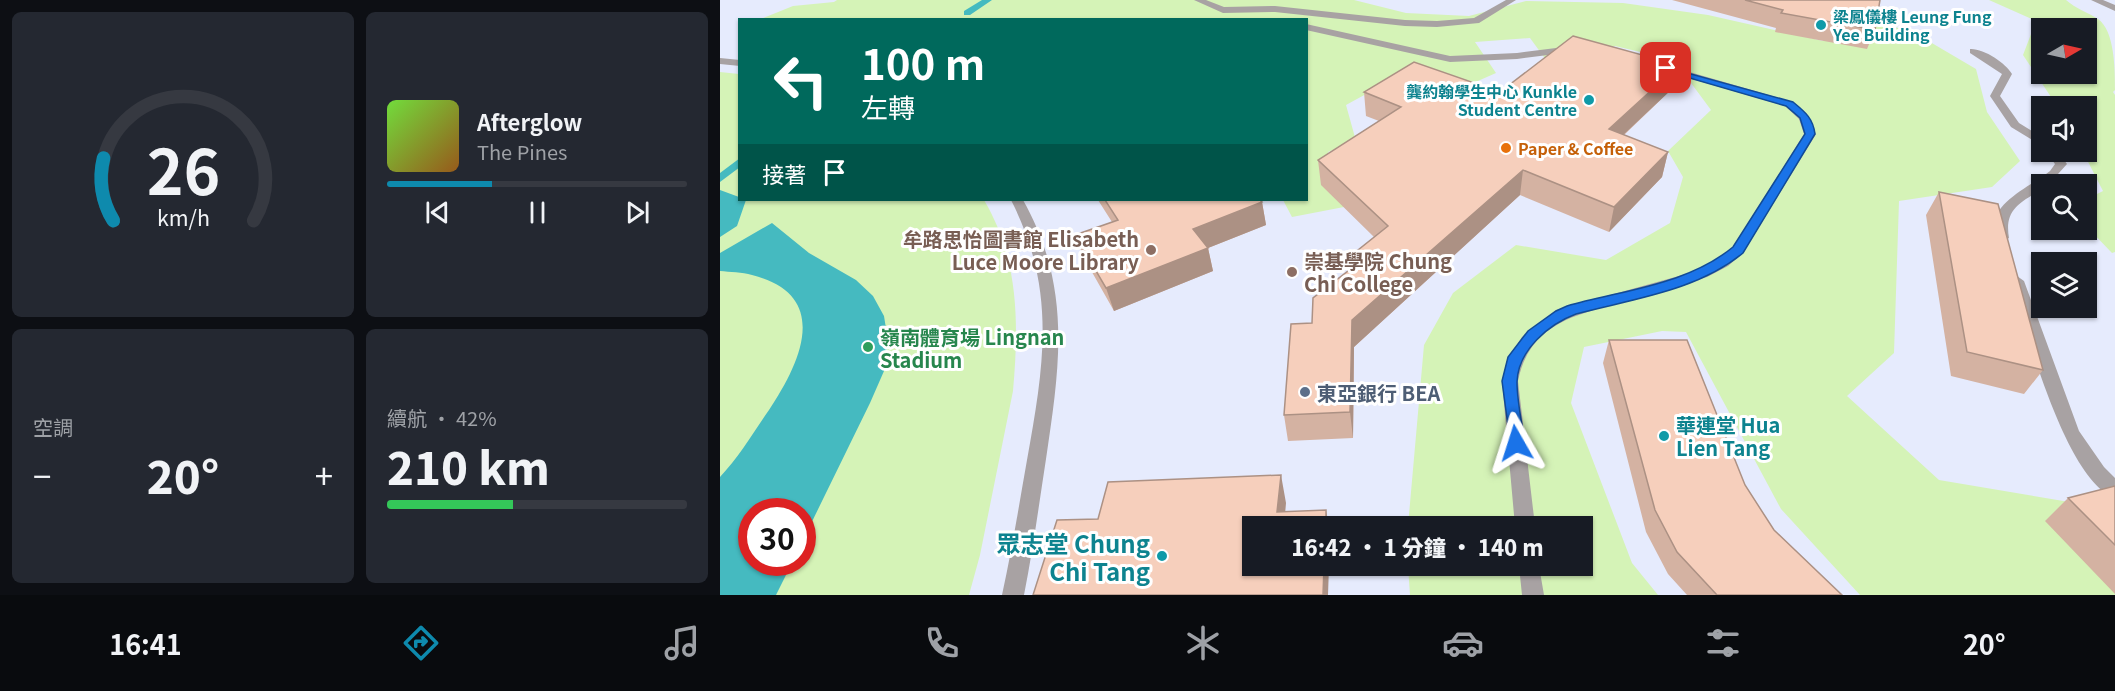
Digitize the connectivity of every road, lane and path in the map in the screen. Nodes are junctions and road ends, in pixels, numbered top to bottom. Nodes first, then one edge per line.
1 (1198, 0) edge
2 (1512, 0) edge
3 (2094, 0) edge
4 (2115, 8) edge
5 (1223, 10) junction
6 (1260, 18) edge
7 (1308, 27) edge
8 (1585, 51) edge
9 (1974, 51) dead end
10 (720, 61) edge
11 (1643, 62) edge
12 (738, 63) edge
13 (2031, 136) edge
14 (2060, 162) edge
15 (1018, 201) edge
16 (2006, 250) edge
17 (2014, 272) edge
18 (2115, 490) edge
19 (1524, 516) edge
20 (1530, 576) edge
21 (1013, 595) edge
22 (1533, 595) edge

1 - 5 street
2 - 5 street
3 - 4 street
5 - 6 street
7 - 8 street
9 - 13 street
10 - 12 street
11 - 19 street
14 - 16 street
15 - 21 street
17 - 18 street
20 - 22 street

